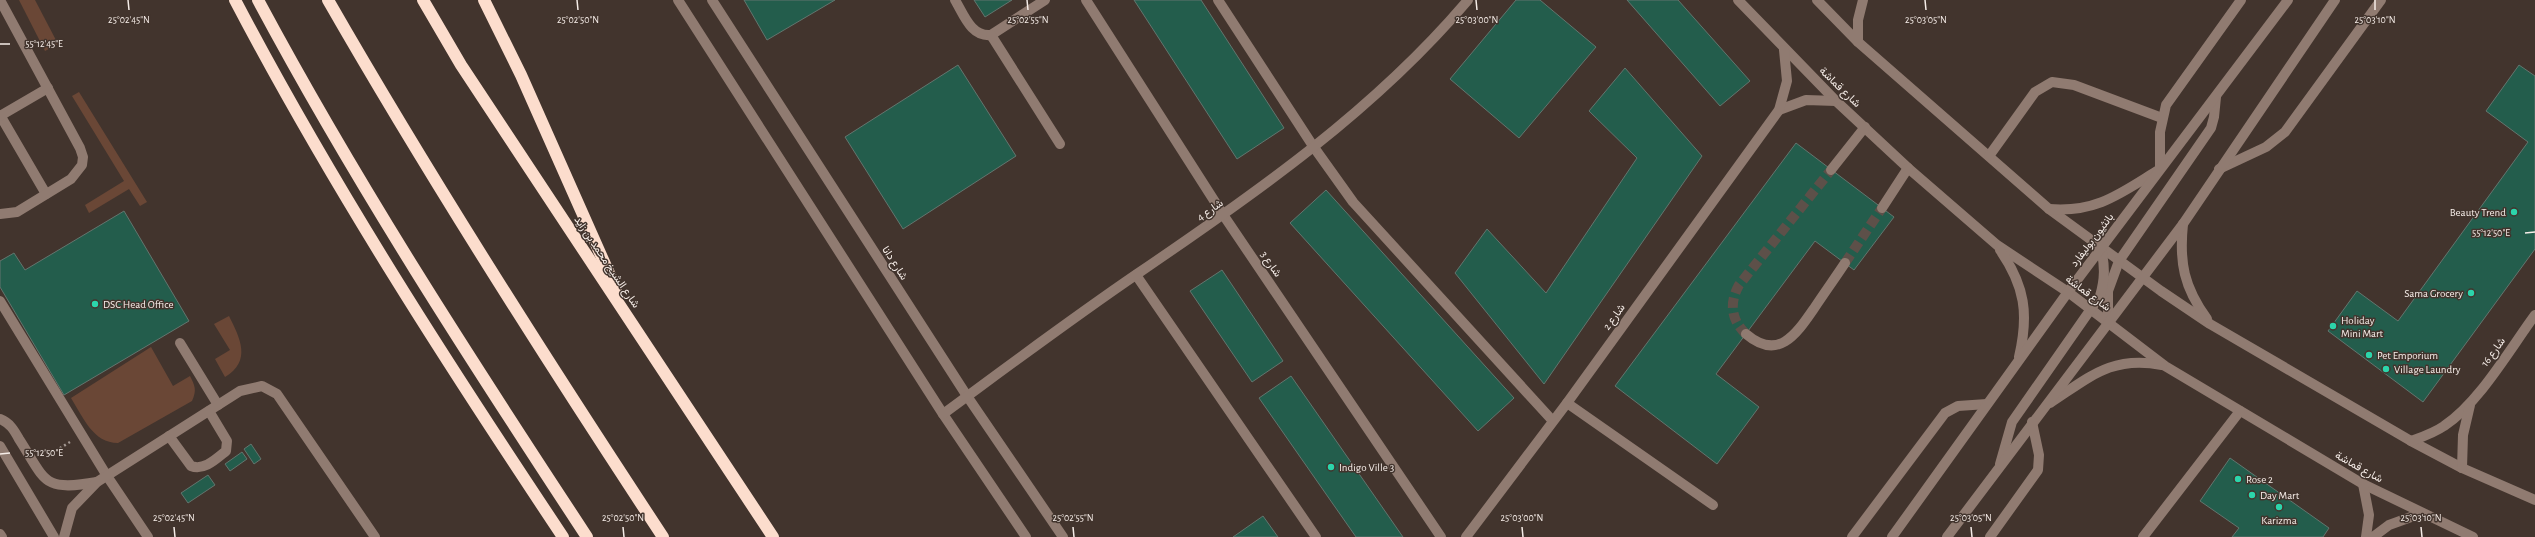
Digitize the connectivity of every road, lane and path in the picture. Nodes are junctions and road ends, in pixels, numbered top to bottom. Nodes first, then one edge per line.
1 (235, 0) edge
2 (258, 0) edge
3 (328, 0) edge
4 (423, 0) edge
5 (484, 0) edge
6 (678, 0) edge
7 (712, 0) edge
8 (955, 0) edge
9 (1045, 0) edge
10 (1086, 0) edge
11 (1218, 0) edge
12 (1468, 0) edge
13 (1738, 0) edge
14 (1817, 0) edge
15 (1821, 0) edge
16 (1863, 0) edge
17 (2241, 0) edge
18 (2288, 0) edge
19 (2335, 0) edge
20 (2381, 0) edge
21 (1, 6) edge
22 (992, 35) junction
23 (1858, 42) junction
24 (1784, 50) junction
25 (48, 88) junction
26 (2216, 97) junction
27 (1836, 101) junction
28 (1779, 110) junction
29 (0, 116) edge
30 (2162, 118) junction
31 (1865, 127) junction
32 (1060, 144) dead end
33 (1313, 146) junction
34 (1989, 156) junction
35 (1908, 168) junction
36 (2160, 169) junction
37 (2219, 169) junction
38 (1831, 170) tunnel mouth
39 (46, 194) junction
40 (1882, 208) tunnel mouth
41 (2049, 209) junction
42 (0, 214) edge
43 (1224, 216) junction
44 (2183, 224) junction
45 (1997, 245) junction
46 (2101, 248) junction
47 (2119, 261) junction
48 (1845, 263) tunnel mouth
49 (1136, 275) junction
50 (2142, 277) junction
51 (2068, 292) junction
52 (0, 301) edge
53 (2092, 311) junction
54 (2535, 315) edge
55 (631, 321) junction
56 (2108, 322) junction
57 (2210, 324) junction
58 (1746, 334) tunnel mouth
59 (180, 343) dead end
60 (2018, 362) junction
61 (2165, 366) junction
62 (966, 396) junction
63 (1567, 403) junction
64 (2471, 403) junction
65 (1987, 404) junction
66 (218, 405) junction
67 (2043, 407) junction
68 (209, 411) junction
69 (2240, 411) junction
70 (943, 414) junction
71 (0, 419) edge
72 (1552, 420) junction
73 (2032, 422) junction
74 (169, 436) junction
75 (2411, 441) junction
76 (0, 446) edge
77 (2000, 466) junction
78 (2462, 468) junction
79 (107, 476) junction
80 (97, 482) junction
81 (2363, 484) junction
82 (2535, 500) edge
83 (1713, 505) dead end
84 (2422, 513) junction
85 (0, 534) edge
86 (2, 537) edge
87 (54, 537) edge
88 (64, 537) edge
89 (148, 537) edge
90 (375, 537) edge
91 (563, 537) edge
92 (587, 537) edge
93 (663, 537) edge
94 (773, 537) edge
95 (1026, 537) edge
96 (1063, 537) edge
97 (1316, 537) edge
98 (1440, 537) edge
99 (1466, 537) edge
100 (1852, 537) edge
101 (1892, 537) edge
102 (1947, 537) edge
103 (1990, 537) edge
104 (2143, 537) edge
105 (2366, 537) edge
106 (2373, 537) edge
107 (2473, 537) edge

1 - 91 highway
2 - 92 highway
3 - 93 highway
4 - 55 highway, شارع الشيخ محمد بن زايد
5 - 55 highway
6 - 70 street
7 - 62 street, شارع دانا
8 - 22 street
9 - 22 street
10 - 43 street, شارع 3
11 - 33 street
12 - 33 street, شارع 4
13 - 24 street, شارع قماشة
14 - 15 street
14 - 23 street
16 - 23 street
17 - 30 street
18 - 26 street, بانثيون بوليفارد
19 - 37 street
20 - 37 street
21 - 25 street
22 - 32 street
23 - 34 street
24 - 27 street, شارع قماشة
24 - 28 street, شارع 2
25 - 29 street
25 - 39 street
26 - 36 street, بانثيون بوليفارد
26 - 47 street
27 - 28 street
27 - 31 street, شارع قماشة
28 - 63 street, شارع 2
29 - 39 street
30 - 34 street
30 - 36 street
31 - 35 street, شارع قماشة
31 - 38 street
33 - 43 street, شارع 4
33 - 72 street
34 - 41 street
35 - 40 street
35 - 45 street, شارع قماشة
36 - 41 street
36 - 46 street, بانثيون بوليفارد
37 - 44 street
39 - 42 street
41 - 46 street
43 - 49 street, شارع 4
43 - 98 street, شارع 3
44 - 50 street
44 - 57 street
45 - 51 street, شارع قماشة
45 - 60 street
46 - 47 street
46 - 51 street, بانثيون بوليفارد
46 - 53 street
47 - 50 street
47 - 56 street
48 - 58 street
49 - 62 street, شارع 4
49 - 97 street
50 - 56 street
50 - 57 street
51 - 53 street, شارع قماشة
51 - 60 street, بانثيون بوليفارد
52 - 79 street
53 - 56 street, شارع قماشة
53 - 77 street
54 - 64 street, شارع 16
55 - 94 highway, شارع الشيخ محمد بن زايد
56 - 61 street, شارع قماشة
56 - 67 street
57 - 75 street
59 - 66 street
60 - 65 street, بانثيون بوليفارد
61 - 67 street
61 - 69 street, شارع قماشة
62 - 70 street, شارع 4
62 - 96 street, شارع دانا
63 - 72 street, شارع 2
63 - 83 street
64 - 75 street, شارع 16
64 - 78 street, شارع 16
65 - 100 street
65 - 101 street, بانثيون بوليفارد
66 - 68 street
66 - 90 street
67 - 73 street
68 - 74 street
68 - 74 street
69 - 81 street, شارع قماشة
69 - 104 street
70 - 95 street
71 - 80 street
72 - 99 street, شارع 2
73 - 77 street
73 - 103 street
74 - 79 street
75 - 78 street
76 - 87 street
77 - 102 street
78 - 82 street
79 - 80 street
79 - 89 street
80 - 88 street
81 - 84 street, شارع قماشة
81 - 105 street
84 - 106 street
84 - 107 street, شارع قماشة
85 - 86 street

